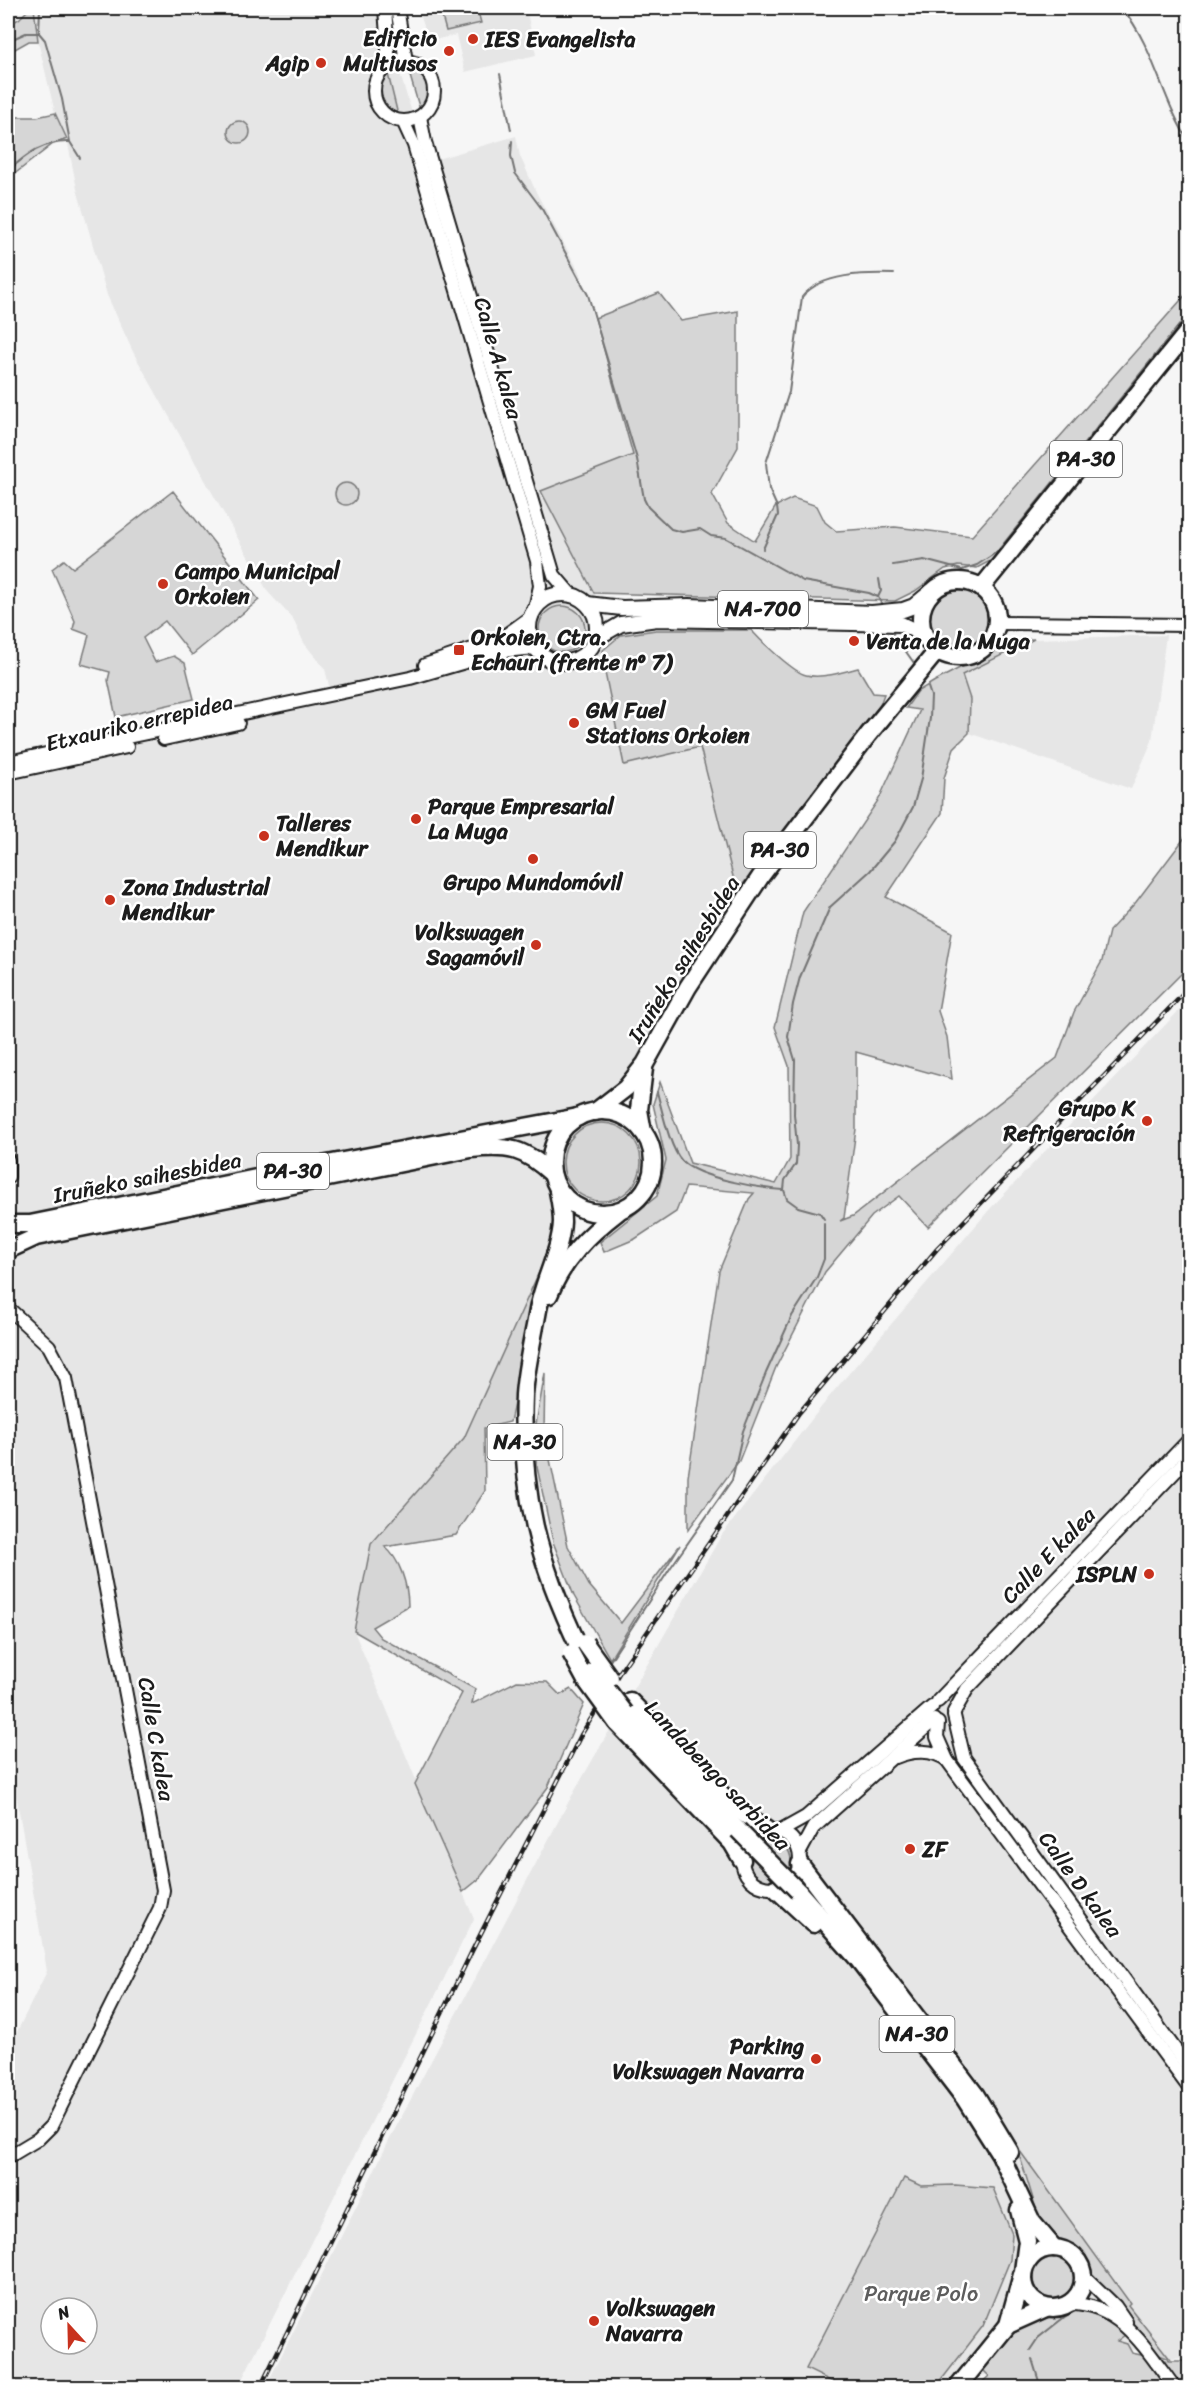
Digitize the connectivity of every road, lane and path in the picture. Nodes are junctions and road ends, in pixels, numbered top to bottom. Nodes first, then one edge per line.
1 (385, 8) edge
2 (397, 8) edge
3 (406, 61) junction
4 (389, 65) junction
5 (420, 117) junction
6 (403, 121) junction
7 (1190, 329) edge
8 (982, 588) junction
9 (932, 591) junction
10 (572, 596) junction
11 (587, 604) junction
12 (533, 612) junction
13 (998, 623) junction
14 (1190, 625) edge
15 (924, 635) junction
16 (595, 639) junction
17 (536, 648) junction
18 (937, 651) junction
19 (383, 681) junction
20 (278, 706) junction
21 (8, 762) edge
22 (8, 773) edge
23 (645, 1064) junction
24 (595, 1112) junction
25 (578, 1117) junction
26 (644, 1132) junction
27 (8, 1160) edge
28 (552, 1174) junction
29 (8, 1177) edge
30 (558, 1191) junction
31 (620, 1211) junction
32 (8, 1224) edge
33 (8, 1250) edge
34 (8, 1308) edge
35 (534, 1335) junction
36 (1190, 1439) edge
37 (1190, 1456) edge
38 (539, 1549) junction
39 (579, 1648) junction
40 (935, 1704) junction
41 (624, 1712) junction
42 (954, 1714) junction
43 (936, 1722) junction
44 (890, 1760) junction
45 (948, 1760) junction
46 (774, 1831) junction
47 (800, 1858) junction
48 (742, 1860) junction
49 (776, 1888) junction
50 (1190, 2070) edge
51 (1189, 2087) edge
52 (8, 2157) edge
53 (1023, 2210) junction
54 (1054, 2248) junction
55 (1023, 2271) junction
56 (1083, 2275) junction
57 (1069, 2304) junction
58 (1046, 2308) junction
59 (1008, 2325) junction
60 (1131, 2329) junction
61 (957, 2388) edge
62 (1175, 2388) edge

1 - 4 street
2 - 3 street
3 - 4 street
3 - 5 street
4 - 6 street
5 - 6 street
5 - 10 street, Calle A kalea
6 - 12 street, Calle A kalea
7 - 8 highway, PA-30
8 - 9 highway
8 - 13 highway
9 - 11 main road, NA-700
9 - 15 highway
10 - 11 main road, NA-700
10 - 12 main road
11 - 16 main road
12 - 17 main road
12 - 19 street, Etxauriko errepidea
13 - 14 street
13 - 18 highway
15 - 16 main road, NA-700
15 - 18 highway
16 - 17 main road, NA-700
17 - 19 street, Etxauriko errepidea
18 - 23 highway, Iruñeko saihesbidea / PA-30
19 - 20 street, Etxauriko errepidea
20 - 21 street, Etxauriko errepidea
20 - 22 street, Etxauriko errepidea
23 - 24 highway, Iruñeko saihesbidea / PA-30
23 - 26 highway, Iruñeko saihesbidea / PA-30
24 - 25 highway, PA-30
24 - 26 highway, PA-30
25 - 28 highway, PA-30
25 - 32 highway, Iruñeko saihesbidea / PA-30
26 - 31 highway, PA-30
27 - 29 street
28 - 30 highway, PA-30
28 - 33 highway, Iruñeko saihesbidea / PA-30
30 - 31 highway
30 - 35 highway, Landabengo sarbidea / NA-30
31 - 35 highway, Landabengo sarbidea / NA-30
34 - 52 street, Calle C kalea
35 - 38 highway, Landabengo sarbidea / NA-30
36 - 40 street, Calle E kalea
37 - 42 street, Calle E kalea
38 - 39 highway, Landabengo sarbidea / NA-30
38 - 39 highway
39 - 41 highway, Landabengo sarbidea / NA-30, bridge
40 - 42 street
40 - 43 street, Calle D kalea
40 - 46 street, Calle E kalea
41 - 46 highway
41 - 48 highway
41 - 53 highway, Landabengo sarbidea / NA-30, bridge
42 - 43 street
42 - 50 street, Calle D kalea
43 - 44 street
43 - 45 street, Calle D kalea
44 - 45 street
44 - 47 street
45 - 51 street, Calle D kalea
46 - 47 street
46 - 48 street
47 - 49 street
47 - 53 highway
48 - 49 street
49 - 53 highway
53 - 54 highway, Landabengo sarbidea
53 - 55 highway, Landabengo sarbidea
54 - 55 highway
54 - 56 highway, Landabengo sarbidea
55 - 58 highway, Landabengo sarbidea
55 - 59 highway, Landabengo sarbidea
56 - 57 highway
56 - 60 street
57 - 58 highway, Landabengo sarbidea
57 - 60 street
58 - 59 highway, Landabengo sarbidea
59 - 61 highway, Landabengo sarbidea
60 - 62 street

